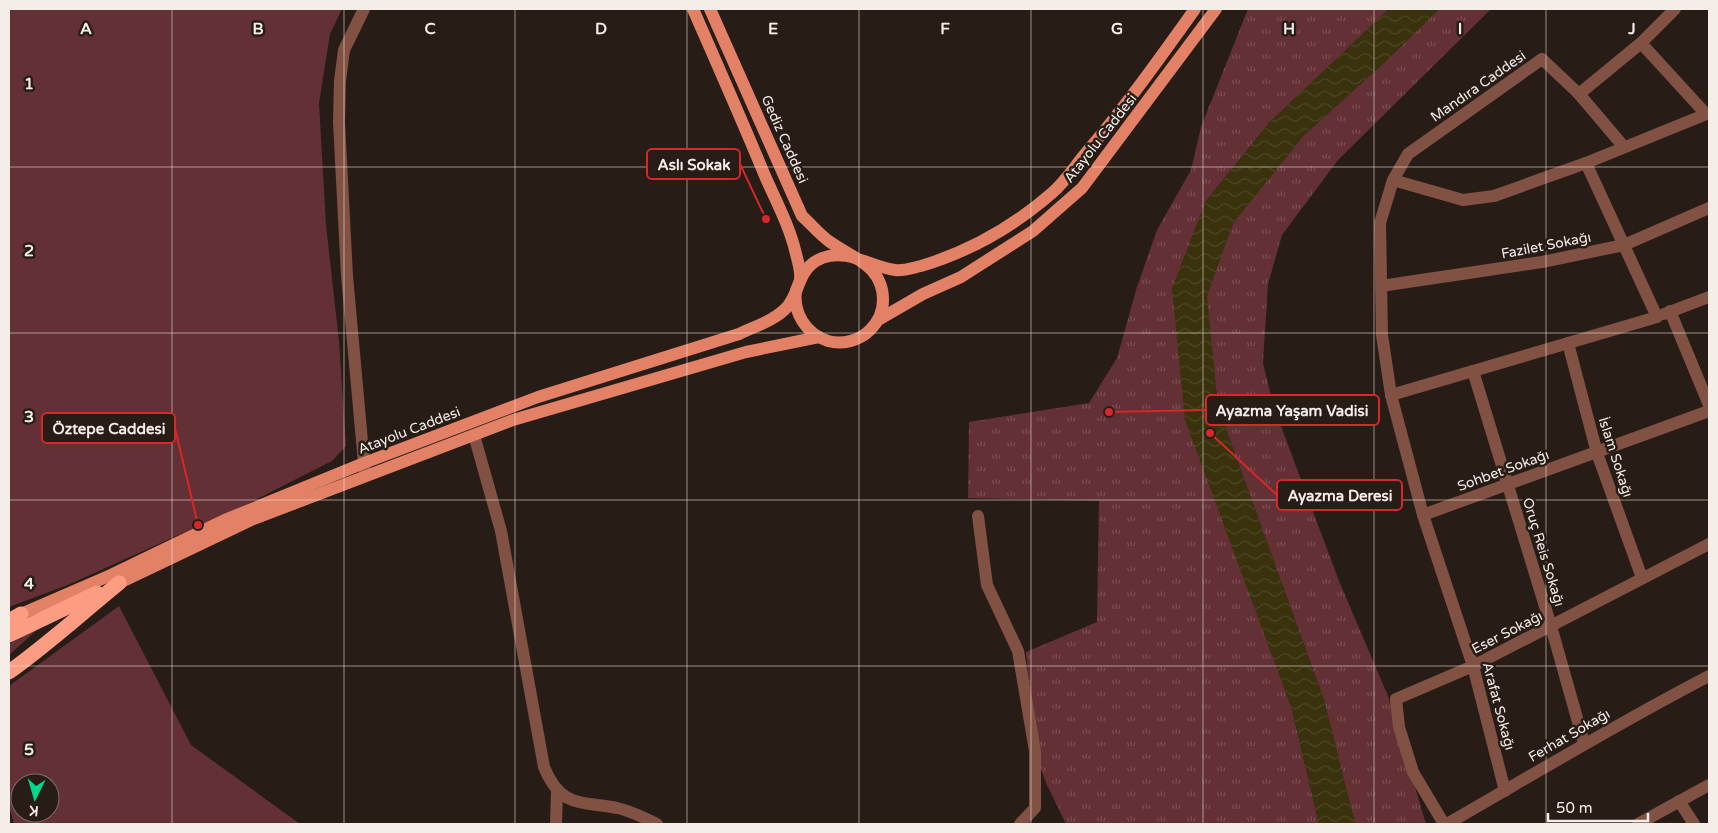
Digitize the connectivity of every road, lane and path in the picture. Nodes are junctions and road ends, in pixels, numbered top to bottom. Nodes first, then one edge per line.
1 (364, 9) edge
2 (693, 9) edge
3 (710, 9) edge
4 (1195, 9) edge
5 (1216, 9) edge
6 (1674, 9) edge
7 (1641, 43) junction
8 (1579, 94) junction
9 (1708, 113) edge
10 (1624, 147) junction
11 (1586, 163) junction
12 (1393, 180) junction
13 (1709, 208) edge
14 (1624, 245) junction
15 (858, 259) junction
16 (800, 279) junction
17 (1381, 286) junction
18 (1709, 297) edge
19 (1670, 311) junction
20 (1657, 317) junction
21 (878, 320) junction
22 (819, 337) junction
23 (1568, 343) junction
24 (1473, 371) junction
25 (1391, 395) junction
26 (1709, 405) edge
27 (1709, 412) edge
28 (474, 435) junction
29 (1597, 453) junction
30 (364, 463) junction
31 (365, 476) junction
32 (1508, 484) junction
33 (1423, 515) junction
34 (978, 516) dead end
35 (1709, 544) edge
36 (1642, 578) junction
37 (119, 583) junction
38 (13, 617) edge
39 (1551, 626) junction
40 (9, 635) edge
41 (1473, 666) junction
42 (9, 672) edge
43 (1709, 676) edge
44 (1584, 743) junction
45 (1709, 785) edge
46 (557, 791) junction
47 (1505, 791) junction
48 (1679, 801) junction
49 (556, 824) edge
50 (657, 824) edge
51 (1020, 824) edge
52 (1446, 824) edge
53 (1638, 824) edge
54 (1694, 824) edge

1 - 30 street
2 - 16 main road
3 - 15 main road, Gediz Caddesi
4 - 15 main road, Atayolu Caddesi
5 - 21 main road, Atayolu Caddesi
6 - 7 street
7 - 8 street
7 - 9 street
8 - 10 street
8 - 12 street, Mandıra Caddesi
9 - 10 street
10 - 11 street
11 - 12 street
11 - 14 street
12 - 17 street
13 - 14 street, Fazilet Sokağı
14 - 17 street, Fazilet Sokağı
14 - 20 street
15 - 16 main road, Atayolu Caddesi
15 - 21 main road
16 - 22 main road
16 - 30 main road, Atayolu Caddesi
17 - 25 street
18 - 19 street
19 - 20 street
19 - 26 street
20 - 23 street
21 - 22 main road, Atayolu Caddesi
22 - 28 main road, Atayolu Caddesi
23 - 24 street
23 - 29 street, İslam Sokağı
24 - 25 street
24 - 32 street, Oruç Reis Sokağı
25 - 33 street
27 - 29 street, Sohbet Sokağı
28 - 31 main road, Atayolu Caddesi
28 - 46 street
29 - 32 street, Sohbet Sokağı
29 - 36 street, İslam Sokağı
30 - 31 street
30 - 38 main road, Atayolu Caddesi
31 - 37 main road, Atayolu Caddesi
32 - 33 street, Sohbet Sokağı
32 - 39 street, Oruç Reis Sokağı
33 - 41 street, Arafat Sokağı
34 - 51 street
35 - 36 street, Eser Sokağı
36 - 39 street, Eser Sokağı
37 - 40 highway
37 - 42 highway
39 - 41 street, Eser Sokağı
39 - 44 street, Oruç Reis Sokağı
41 - 47 street, Arafat Sokağı
41 - 52 street, Eser Sokağı
43 - 44 street, Ferhat Sokağı
44 - 47 street, Ferhat Sokağı
45 - 48 street
46 - 49 street
46 - 50 street
47 - 52 street, Ferhat Sokağı
48 - 53 street
48 - 54 street

